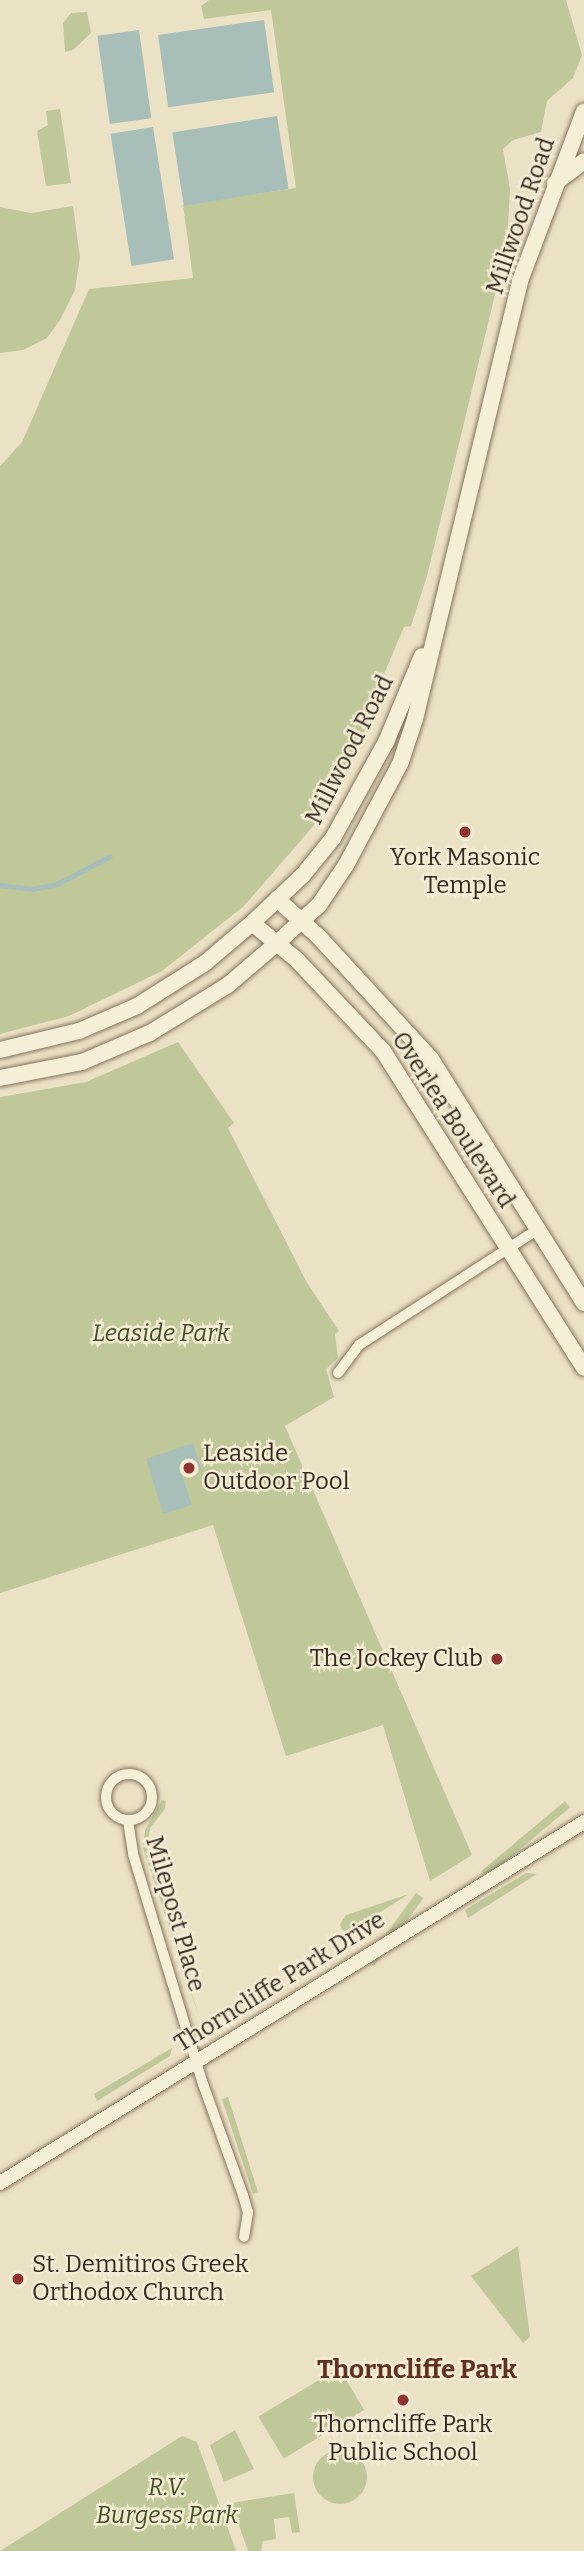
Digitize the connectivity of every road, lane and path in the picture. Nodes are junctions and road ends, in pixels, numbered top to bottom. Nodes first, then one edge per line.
1 (584, 112) edge
2 (584, 161) edge
3 (553, 184) junction
4 (437, 622) junction
5 (277, 899) junction
6 (302, 921) junction
7 (252, 923) junction
8 (277, 943) junction
9 (0, 1050) edge
10 (0, 1077) edge
11 (538, 1228) junction
12 (508, 1247) junction
13 (584, 1303) edge
14 (584, 1368) edge
15 (338, 1373) dead end
16 (128, 1821) junction
17 (584, 1822) edge
18 (197, 2059) junction
19 (0, 2183) edge
20 (244, 2236) dead end

1 - 3 main road, Millwood Road
2 - 3 main road
3 - 4 main road, Millwood Road
4 - 5 main road, Millwood Road
4 - 6 main road, Millwood Road
5 - 6 main road, Overlea Boulevard
5 - 7 main road, Millwood Road
6 - 8 main road, Millwood Road
6 - 11 main road, Overlea Boulevard
7 - 8 main road, Overlea Boulevard
7 - 9 main road, Millwood Road
8 - 10 main road, Millwood Road
8 - 12 main road, Overlea Boulevard
11 - 12 street
11 - 13 main road, Overlea Boulevard
12 - 14 main road, Overlea Boulevard
12 - 15 street
16 - 16 street, Milepost Place
16 - 18 street, Milepost Place
17 - 18 street, Thorncliffe Park Drive
18 - 19 street, Thorncliffe Park Drive
18 - 20 street, Milepost Place

